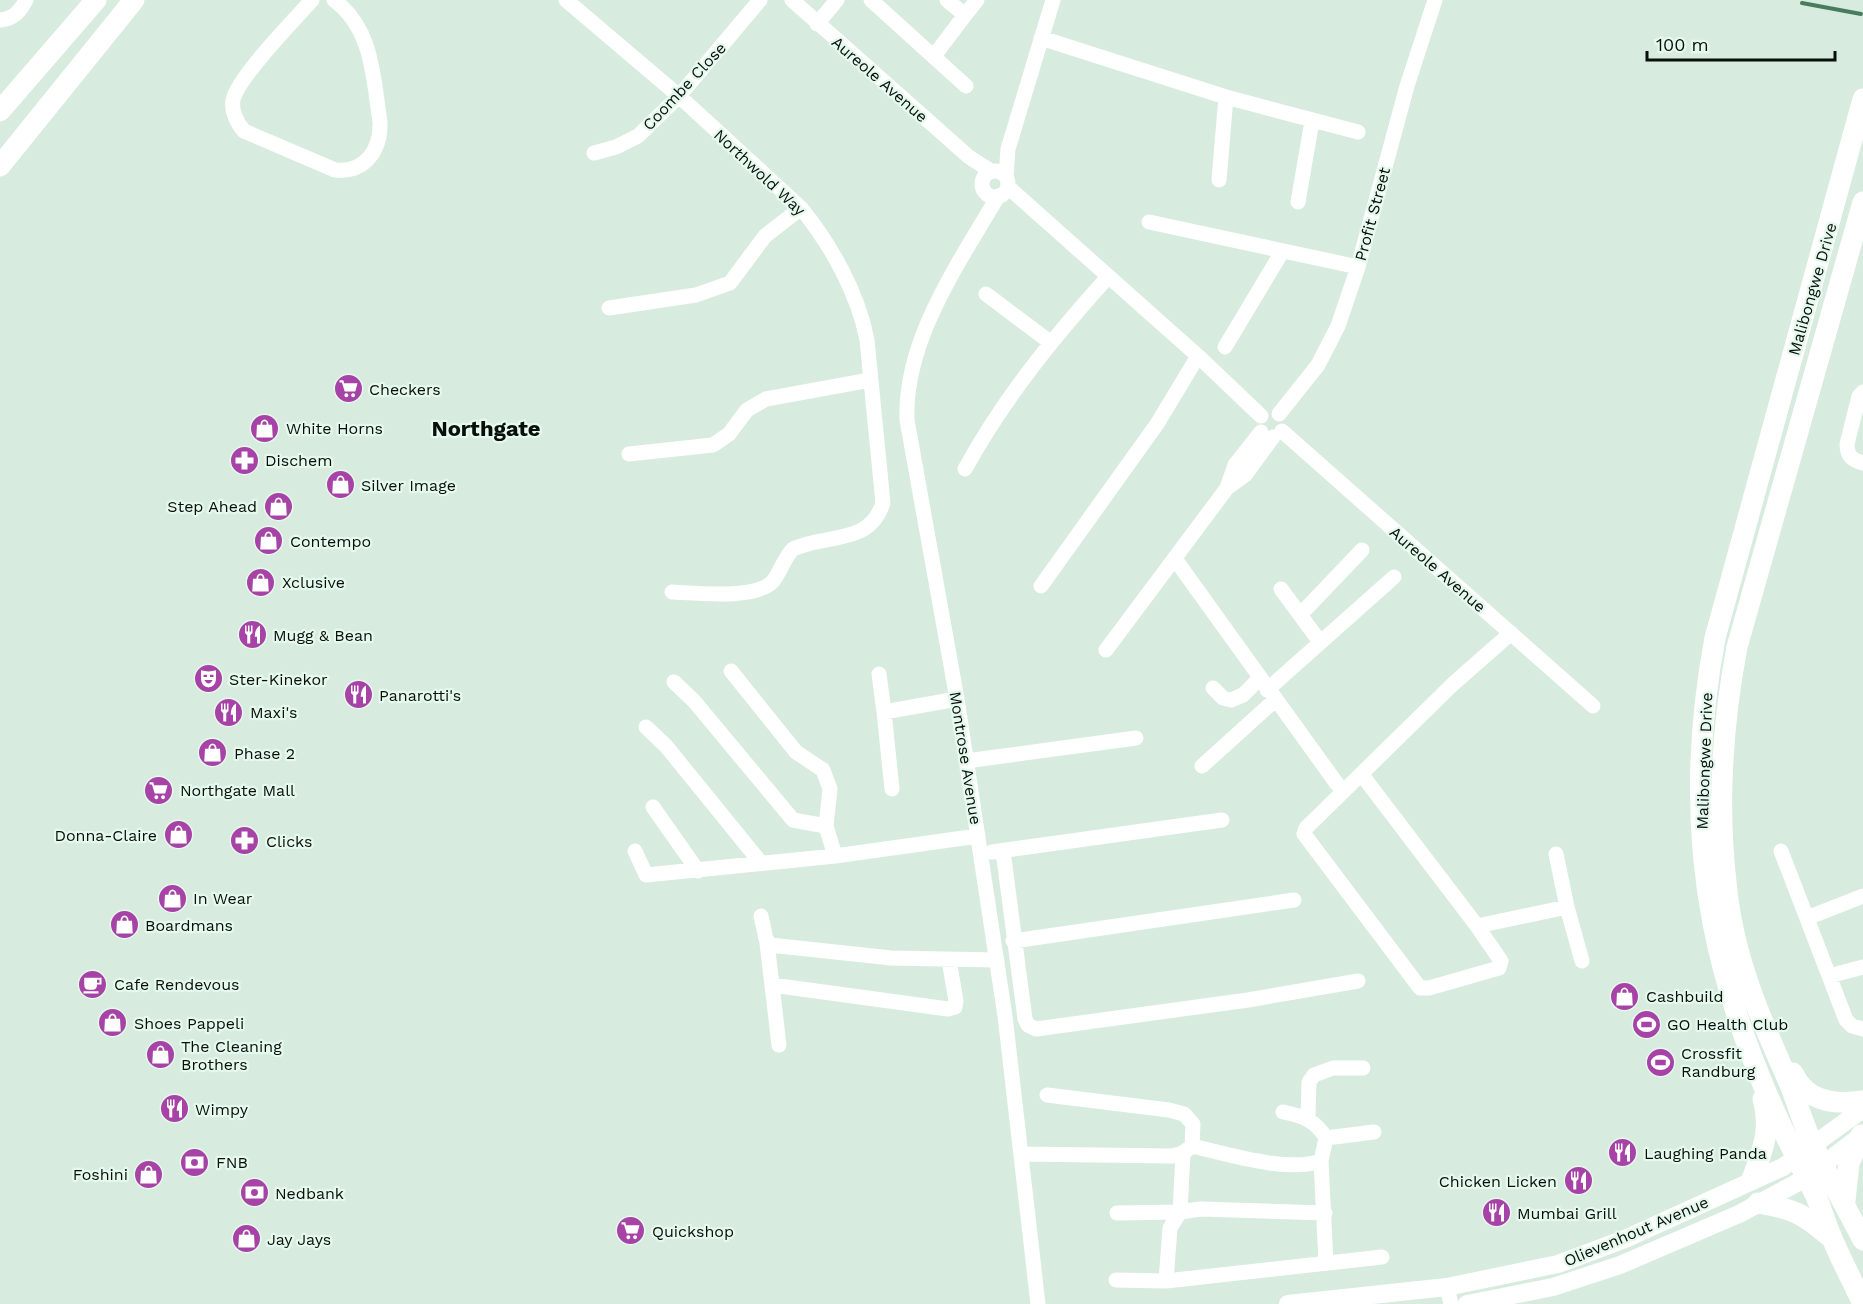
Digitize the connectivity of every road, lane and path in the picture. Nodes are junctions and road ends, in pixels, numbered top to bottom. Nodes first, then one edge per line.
1 (26, 0) edge
2 (96, 0) edge
3 (134, 0) edge
4 (312, 0) edge
5 (334, 0) edge
6 (566, 0) edge
7 (760, 0) edge
8 (792, 0) edge
9 (837, 0) edge
10 (871, 0) edge
11 (947, 0) edge
12 (977, 0) edge
13 (1053, 0) edge
14 (1435, 0) edge
15 (965, 15) junction
16 (0, 20) edge
17 (817, 24) junction
18 (1041, 38) junction
19 (934, 56) junction
20 (966, 86) dead end
21 (679, 96) junction
22 (1226, 97) junction
23 (1863, 99) edge
24 (0, 111) edge
25 (1312, 121) junction
26 (1358, 132) dead end
27 (594, 153) dead end
28 (0, 166) edge
29 (1220, 180) dead end
30 (996, 183) junction
31 (1298, 202) dead end
32 (1863, 202) edge
33 (801, 208) junction
34 (1149, 222) dead end
35 (1282, 252) junction
36 (1358, 267) junction
37 (1107, 278) junction
38 (986, 294) dead end
39 (609, 308) dead end
40 (1050, 342) junction
41 (1225, 347) dead end
42 (1198, 356) junction
43 (870, 380) junction
44 (1863, 392) edge
45 (1279, 414) junction
46 (1261, 416) junction
47 (1272, 433) junction
48 (629, 454) dead end
49 (1863, 464) edge
50 (965, 469) dead end
51 (1362, 550) dead end
52 (1175, 560) junction
53 (1394, 577) dead end
54 (1041, 586) dead end
55 (1281, 589) dead end
56 (672, 592) dead end
57 (1300, 615) junction
58 (1510, 633) junction
59 (1320, 642) junction
60 (1106, 650) dead end
61 (731, 671) dead end
62 (879, 674) dead end
63 (674, 682) dead end
64 (1213, 688) dead end
65 (1267, 689) junction
66 (957, 699) junction
67 (1593, 706) dead end
68 (884, 712) junction
69 (646, 727) dead end
70 (1136, 738) dead end
71 (966, 761) junction
72 (1202, 766) dead end
73 (1362, 775) junction
74 (1337, 784) dead end
75 (892, 789) dead end
76 (652, 807) dead end
77 (1222, 820) dead end
78 (826, 826) junction
79 (978, 836) junction
80 (1003, 850) junction
81 (635, 851) dead end
82 (1781, 851) dead end
83 (981, 854) junction
84 (1556, 854) dead end
85 (835, 856) junction
86 (761, 863) junction
87 (698, 871) junction
88 (1863, 896) edge
89 (1294, 900) dead end
90 (1567, 907) junction
91 (761, 916) dead end
92 (1807, 918) junction
93 (1477, 926) junction
94 (1013, 941) junction
95 (767, 943) junction
96 (949, 960) junction
97 (997, 960) junction
98 (1582, 961) dead end
99 (1863, 967) edge
100 (1829, 976) junction
101 (1358, 981) dead end
102 (772, 985) junction
103 (1756, 1008) junction
104 (1863, 1029) edge
105 (779, 1045) dead end
106 (1752, 1058) junction
107 (1363, 1068) dead end
108 (1047, 1095) dead end
109 (1863, 1101) edge
110 (1863, 1109) edge
111 (1283, 1112) dead end
112 (1308, 1117) junction
113 (1374, 1132) dead end
114 (1862, 1135) edge
115 (1326, 1138) junction
116 (1187, 1150) junction
117 (1805, 1151) junction
118 (1021, 1155) junction
119 (1321, 1161) junction
120 (1824, 1164) junction
121 (1806, 1178) junction
122 (1752, 1179) junction
123 (1758, 1203) junction
124 (1844, 1203) junction
125 (1180, 1212) junction
126 (1116, 1213) dead end
127 (1325, 1213) junction
128 (1832, 1239) junction
129 (1863, 1240) edge
130 (1382, 1257) dead end
131 (1326, 1263) junction
132 (1116, 1280) dead end
133 (1166, 1281) junction
134 (1449, 1296) edge
135 (1038, 1304) edge
136 (1288, 1304) edge
137 (1467, 1304) edge
138 (1863, 1304) edge

1 - 16 street
2 - 24 main road
3 - 28 main road
4 - 5 street
6 - 21 street, Northwold Way
7 - 21 street, Coombe Close
8 - 17 street, Aureole Avenue
9 - 17 street
10 - 19 street
11 - 15 street
12 - 15 street
13 - 18 street, Montrose Avenue
14 - 36 street, Profit Street
15 - 19 street
17 - 30 street, Aureole Avenue
18 - 22 street
18 - 30 street, Montrose Avenue
19 - 20 street
21 - 27 street, Coombe Close
21 - 33 street, Northwold Way
22 - 25 street
22 - 29 street
23 - 106 main road, Malibongwe Drive
25 - 26 street
25 - 31 street
30 - 37 street, Aureole Avenue
30 - 66 street, Montrose Avenue
32 - 103 main road, Malibongwe Drive
33 - 39 street
33 - 43 street, Northwold Way
34 - 35 street
35 - 36 street
35 - 41 street
36 - 45 street, Profit Street
37 - 40 street
37 - 42 street, Aureole Avenue
38 - 40 street
40 - 50 street
42 - 46 street, Aureole Avenue
42 - 54 street
43 - 48 street
43 - 56 street, Northwold Way
44 - 49 street
45 - 46 street
45 - 47 street
46 - 47 street
47 - 52 street
47 - 58 street, Aureole Avenue
51 - 57 street
52 - 60 street
52 - 65 street
53 - 59 street
55 - 57 street
57 - 59 street
58 - 67 street, Aureole Avenue
58 - 73 street
59 - 65 street
61 - 78 street
62 - 68 street
63 - 78 street
64 - 65 street
65 - 72 street
65 - 74 street
66 - 68 street
66 - 71 street, Montrose Avenue
68 - 75 street
69 - 86 street
70 - 71 street
71 - 79 street, Montrose Avenue
73 - 93 street
73 - 93 street
76 - 87 street
77 - 80 street
78 - 85 street
79 - 83 street, Montrose Avenue
79 - 85 street
80 - 83 street
80 - 94 street
81 - 87 street
82 - 92 street
83 - 97 street, Montrose Avenue
84 - 90 street
85 - 86 street
86 - 87 street
88 - 92 street
89 - 94 street
90 - 93 street
90 - 98 street
91 - 95 street
92 - 100 street
94 - 101 street
95 - 96 street
95 - 102 street
96 - 97 street
96 - 102 street
97 - 118 street, Montrose Avenue
99 - 100 street
100 - 104 street
102 - 105 street
103 - 109 main road
103 - 117 main road, Malibongwe Drive
106 - 117 main road, Malibongwe Drive
106 - 122 main road
107 - 112 street
108 - 116 street
110 - 117 street, Olievenhout Avenue
111 - 112 street
112 - 115 street
113 - 115 street
114 - 120 street, Olievenhout Avenue
114 - 124 main road
115 - 119 street
116 - 118 street
116 - 119 street
116 - 125 street
117 - 120 main road, Malibongwe Drive
117 - 121 main road, Malibongwe Drive
117 - 122 street, Olievenhout Avenue
118 - 135 street, Montrose Avenue
119 - 127 street
120 - 121 street, Olievenhout Avenue
120 - 124 main road, Malibongwe Drive
121 - 123 street, Olievenhout Avenue
121 - 128 main road, Malibongwe Drive
122 - 134 street, Olievenhout Avenue
123 - 128 main road
123 - 137 street, Olievenhout Avenue
124 - 129 main road, Malibongwe Drive
125 - 126 street
125 - 127 street
125 - 133 street
127 - 131 street
128 - 138 main road, Malibongwe Drive
130 - 131 street
131 - 133 street
132 - 133 street
134 - 136 street, Olievenhout Avenue

